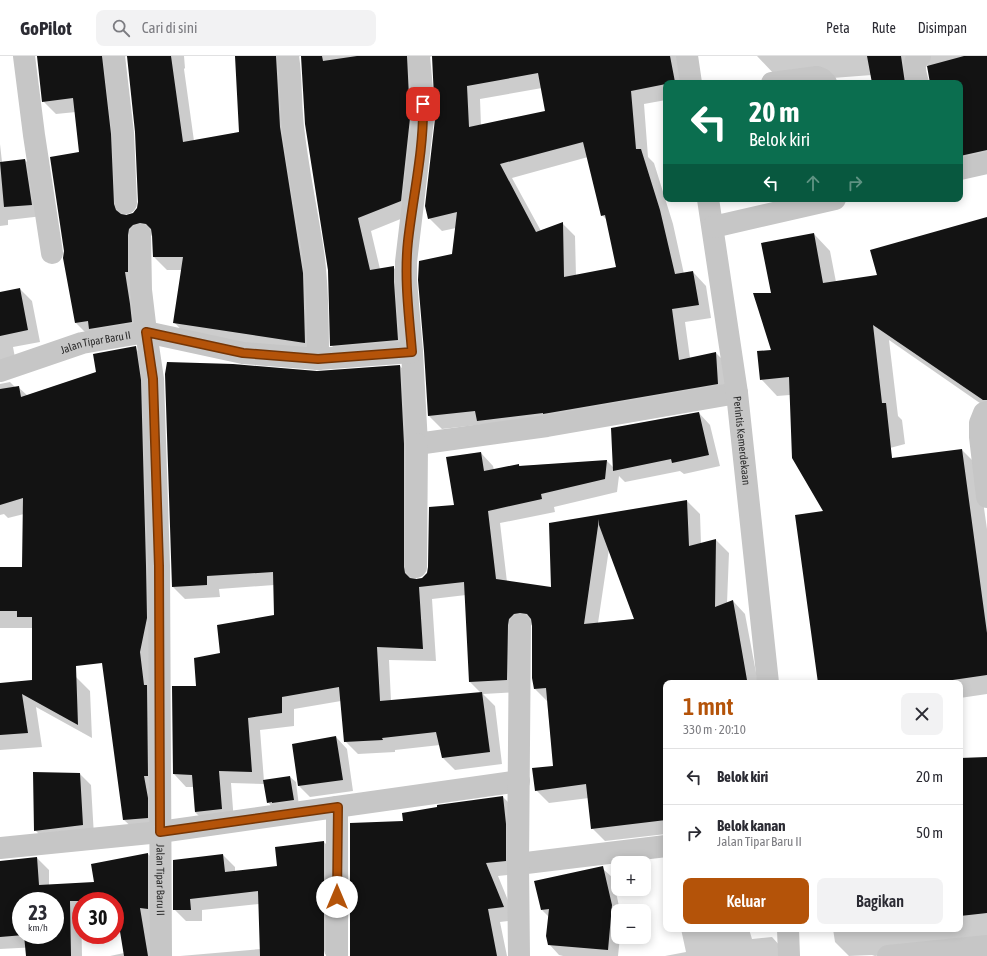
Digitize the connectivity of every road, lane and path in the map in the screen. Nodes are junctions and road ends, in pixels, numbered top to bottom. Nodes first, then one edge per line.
1 (24, 56) edge
2 (114, 56) edge
3 (288, 56) edge
4 (419, 56) edge
5 (687, 56) edge
6 (920, 56) edge
7 (691, 80) edge
8 (794, 80) edge
9 (824, 80) edge
10 (918, 80) edge
11 (987, 163) edge
12 (963, 168) edge
13 (709, 202) edge
14 (822, 202) edge
15 (126, 203) dead end
16 (713, 227) junction
17 (140, 235) dead end
18 (52, 253) dead end
19 (146, 332) junction
20 (412, 352) junction
21 (318, 359) junction
22 (0, 371) edge
23 (738, 393) junction
24 (987, 412) edge
25 (417, 444) junction
26 (987, 497) edge
27 (416, 567) dead end
28 (520, 625) dead end
29 (768, 680) edge
30 (519, 781) junction
31 (338, 807) junction
32 (160, 832) junction
33 (663, 846) edge
34 (0, 848) edge
35 (518, 864) junction
36 (788, 932) edge
37 (987, 946) edge
38 (161, 956) edge
39 (337, 956) edge
40 (519, 956) edge
41 (789, 956) edge
42 (888, 956) edge

1 - 18 street
2 - 15 street
3 - 21 street
4 - 20 street
5 - 7 street
6 - 10 street
8 - 9 street
11 - 12 street
13 - 16 street, Perintis Kemerdekaan
14 - 16 street
16 - 23 street, Perintis Kemerdekaan
17 - 19 street
19 - 21 street
19 - 22 street, Jalan Tipar Baru II
19 - 32 street, Jalan Tipar Baru II
20 - 21 street
20 - 25 street
23 - 25 street
23 - 29 street, Perintis Kemerdekaan
24 - 26 street
25 - 27 street
28 - 30 street
30 - 31 street
30 - 35 street
31 - 32 street
31 - 39 street
32 - 34 street
32 - 38 street, Jalan Tipar Baru II
33 - 35 street
35 - 40 street
36 - 41 street
37 - 42 street

